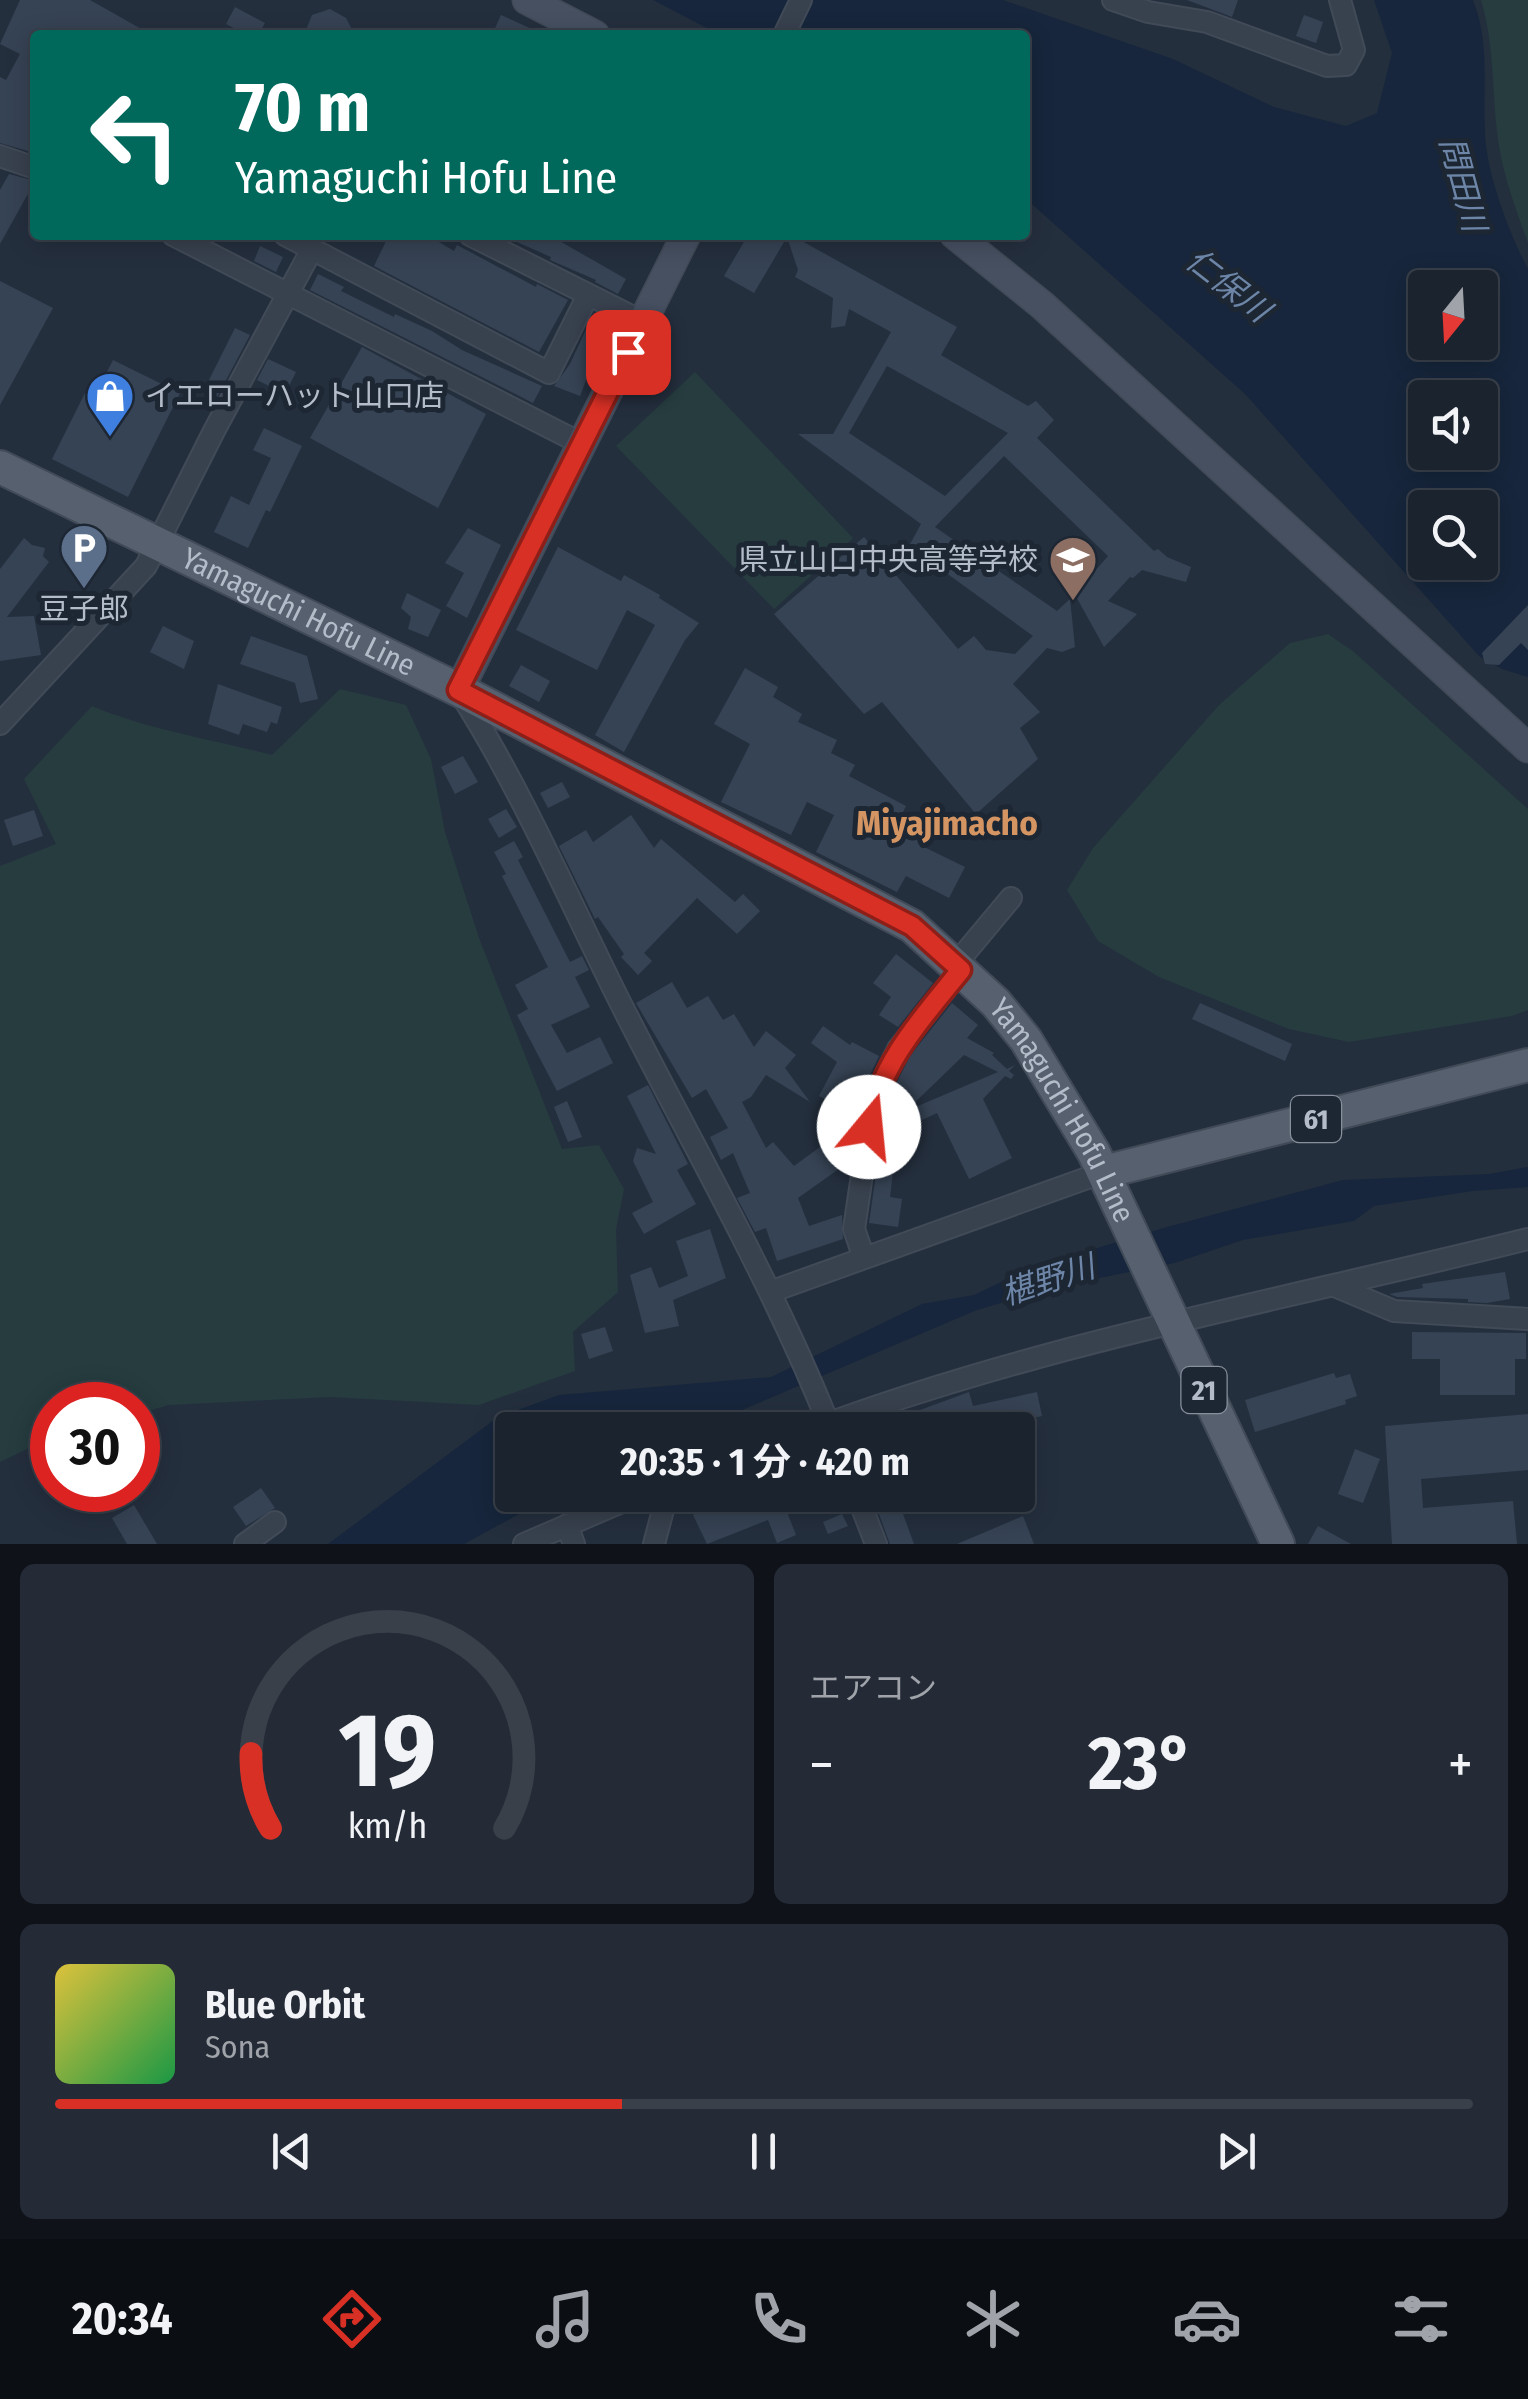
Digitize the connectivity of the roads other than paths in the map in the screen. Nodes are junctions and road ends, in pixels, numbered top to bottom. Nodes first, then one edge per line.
1 (526, 0) edge
2 (801, 0) edge
3 (1113, 0) edge
4 (1340, 0) edge
5 (585, 30) edge
6 (786, 30) edge
7 (0, 156) edge
8 (30, 166) edge
9 (183, 240) edge
10 (294, 240) edge
11 (480, 240) edge
12 (683, 240) edge
13 (961, 240) edge
14 (312, 250) junction
15 (287, 292) junction
16 (588, 296) junction
17 (642, 322) junction
18 (582, 444) junction
19 (0, 468) edge
20 (159, 545) junction
21 (458, 690) junction
22 (0, 724) edge
23 (1528, 748) edge
24 (1012, 898) dead end
25 (958, 967) junction
26 (1528, 1066) edge
27 (1104, 1172) junction
28 (1528, 1240) edge
29 (864, 1258) junction
30 (1337, 1287) junction
31 (772, 1296) junction
32 (1169, 1316) junction
33 (1528, 1319) edge
34 (819, 1412) edge
35 (859, 1412) edge
36 (610, 1512) edge
37 (663, 1512) edge
38 (864, 1512) edge
39 (275, 1522) dead end
40 (571, 1535) edge
41 (245, 1544) edge
42 (524, 1544) edge
43 (654, 1544) edge
44 (876, 1544) edge
45 (1278, 1544) edge

1 - 5 street
2 - 6 street
3 - 4 street
7 - 8 street
9 - 15 street
10 - 14 street
11 - 16 street
12 - 17 street
13 - 23 street
14 - 15 street
14 - 16 street
15 - 18 street
15 - 20 street
16 - 17 street
17 - 18 street
18 - 21 street
19 - 20 main road, Yamaguchi Hofu Line / 21
20 - 21 main road, Yamaguchi Hofu Line / 21
20 - 22 street
21 - 25 main road, Yamaguchi Hofu Line / 21
21 - 31 street
24 - 25 street
25 - 27 main road, Yamaguchi Hofu Line / 21
25 - 29 street
26 - 27 main road, 61
27 - 29 street
27 - 32 main road, Yamaguchi Hofu Line / 21
28 - 30 street
29 - 31 street
30 - 32 street
30 - 33 street
31 - 34 street
32 - 35 street
32 - 45 main road, Yamaguchi Hofu Line / 21
36 - 40 street
37 - 43 street
38 - 44 street
39 - 41 street
40 - 42 street

